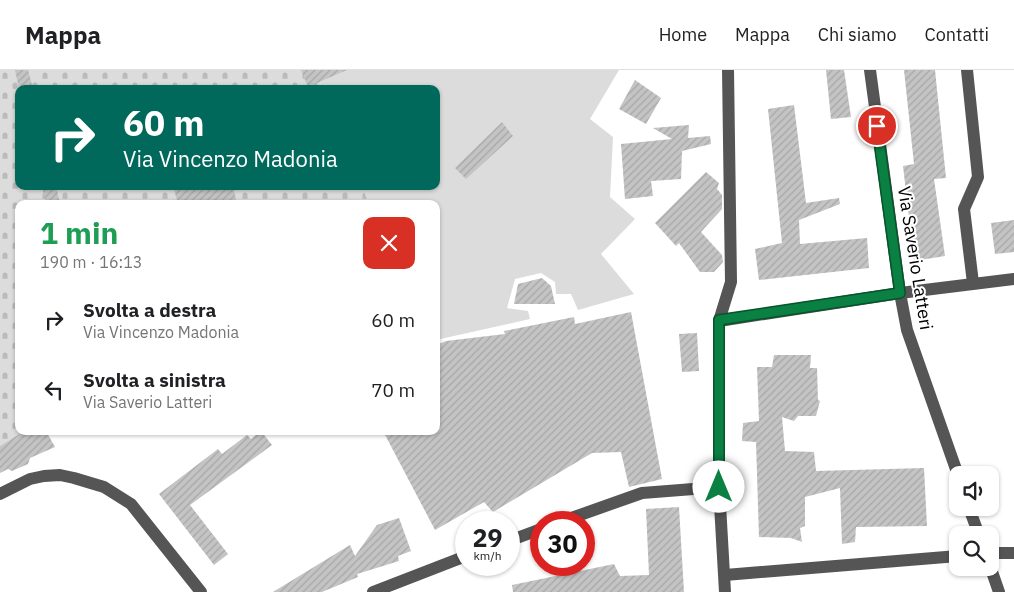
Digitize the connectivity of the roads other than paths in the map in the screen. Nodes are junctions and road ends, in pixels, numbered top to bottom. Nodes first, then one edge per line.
1 (728, 70) edge
2 (870, 70) edge
3 (967, 70) edge
4 (1014, 279) edge
5 (974, 283) junction
6 (900, 293) junction
7 (719, 320) junction
8 (955, 466) edge
9 (719, 487) junction
10 (0, 494) edge
11 (591, 511) edge
12 (999, 553) edge
13 (1014, 553) edge
14 (949, 557) edge
15 (455, 560) edge
16 (725, 575) junction
17 (993, 576) edge
18 (201, 592) edge
19 (373, 592) edge
20 (725, 592) edge
21 (999, 592) edge

1 - 7 street
2 - 6 street, Via Saverio Latteri
3 - 5 street
4 - 5 street
5 - 6 street
6 - 7 street
6 - 8 street, Via Saverio Latteri
7 - 9 street
9 - 11 street
9 - 16 street
10 - 18 street
12 - 13 street
14 - 16 street
15 - 19 street
16 - 20 street
17 - 21 street

